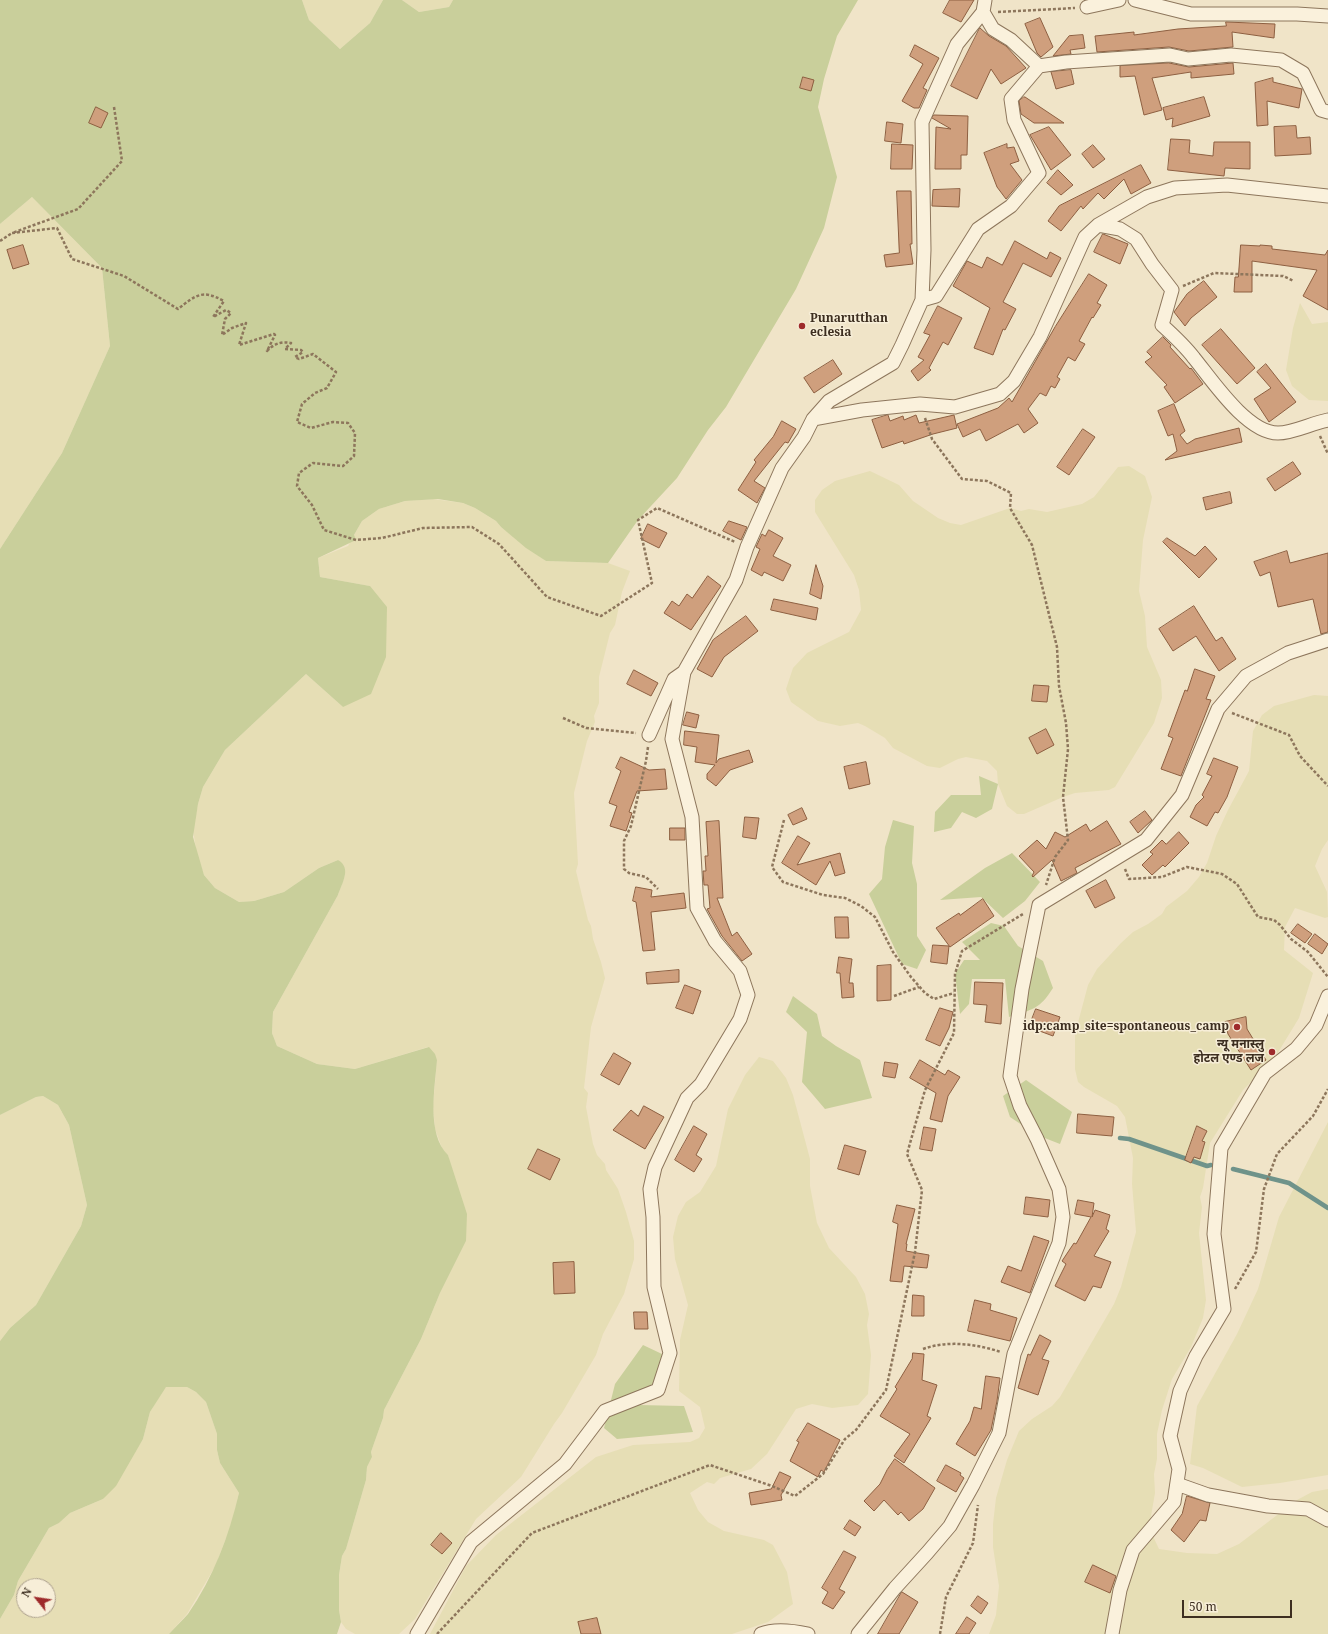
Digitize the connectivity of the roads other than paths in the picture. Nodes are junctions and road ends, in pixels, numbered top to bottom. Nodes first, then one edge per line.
1 (1119, 0) edge
2 (1135, 0) edge
3 (984, 6) edge
4 (1087, 7) road end
5 (1328, 16) edge
6 (1039, 66) junction
7 (1328, 112) edge
8 (1328, 196) edge
9 (1098, 224) junction
10 (922, 300) junction
11 (813, 419) junction
12 (1328, 420) edge
13 (1328, 640) edge
14 (684, 672) junction
15 (649, 735) road end
16 (1328, 996) edge
17 (1177, 1484) junction
18 (1328, 1520) edge
19 (417, 1634) edge
20 (761, 1634) edge
21 (808, 1634) edge
22 (858, 1634) edge
23 (1112, 1634) edge

1 - 4 street
2 - 5 street
3 - 6 street
3 - 10 street
6 - 7 street
6 - 10 street
8 - 9 street
9 - 11 street
9 - 12 street
10 - 11 street
11 - 14 street
13 - 22 street
14 - 15 street
14 - 19 street
16 - 17 street
17 - 18 street
17 - 23 street
20 - 21 street

